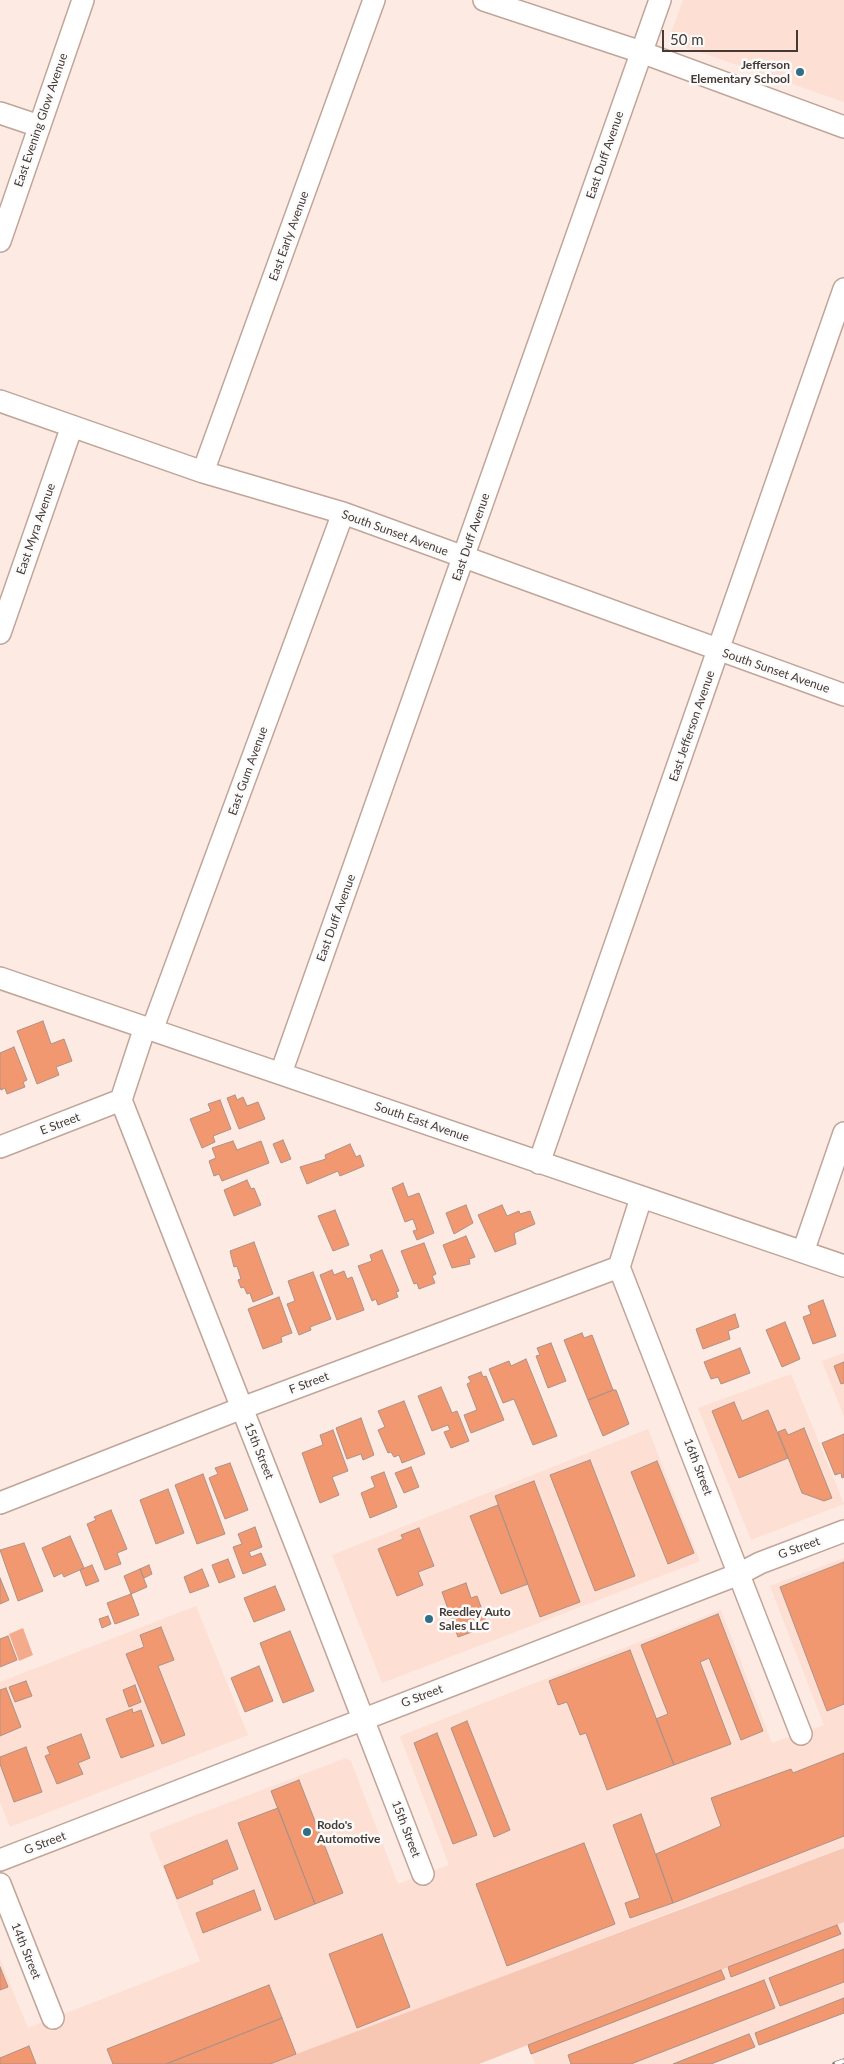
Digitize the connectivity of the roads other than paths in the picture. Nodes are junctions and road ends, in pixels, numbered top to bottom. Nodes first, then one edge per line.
1 (83, 0) edge
2 (374, 0) edge
3 (484, 0) edge
4 (660, 0) edge
5 (641, 52) junction
6 (0, 113) edge
7 (39, 126) junction
8 (844, 127) edge
9 (0, 241) edge
10 (844, 289) edge
11 (0, 401) edge
12 (72, 426) junction
13 (204, 472) junction
14 (343, 513) junction
15 (464, 558) junction
16 (0, 633) edge
17 (719, 651) junction
18 (844, 695) edge
19 (0, 978) edge
20 (149, 1028) junction
21 (281, 1073) junction
22 (121, 1100) junction
23 (844, 1133) edge
24 (0, 1148) edge
25 (539, 1163) junction
26 (641, 1198) junction
27 (803, 1252) junction
28 (844, 1266) edge
29 (619, 1267) junction
30 (242, 1408) junction
31 (0, 1503) edge
32 (844, 1531) edge
33 (739, 1574) junction
34 (364, 1718) junction
35 (801, 1734) dead end
36 (0, 1860) edge
37 (423, 1874) dead end
38 (0, 1884) edge
39 (53, 2018) dead end

1 - 7 street, East Evening Glow Avenue
2 - 13 street, East Early Avenue
3 - 5 street
4 - 5 street, East Duff Avenue
5 - 8 street
5 - 15 street, East Duff Avenue
6 - 7 street
7 - 9 street, East Evening Glow Avenue
10 - 17 street, East Jefferson Avenue
11 - 12 street, South Sunset Avenue
12 - 13 street, South Sunset Avenue
12 - 16 street, East Myra Avenue
13 - 14 street, South Sunset Avenue
14 - 15 street, South Sunset Avenue
14 - 20 street, East Gum Avenue
15 - 17 street, South Sunset Avenue
15 - 21 street, East Duff Avenue
17 - 18 street, South Sunset Avenue
17 - 25 street, East Jefferson Avenue
19 - 20 street, South East Avenue
20 - 21 street, South East Avenue
20 - 22 street
21 - 25 street, South East Avenue
22 - 24 street, E Street
22 - 30 street, 15th Street
23 - 27 street
25 - 26 street, South East Avenue
26 - 27 street, South East Avenue
26 - 29 street
27 - 28 street, South East Avenue
29 - 30 street, F Street
29 - 33 street, 16th Street
30 - 31 street, F Street
30 - 34 street, 15th Street
32 - 33 street, G Street
33 - 34 street, G Street
33 - 35 street, 16th Street
34 - 36 street, G Street
34 - 37 street, 15th Street
38 - 39 street, 14th Street

